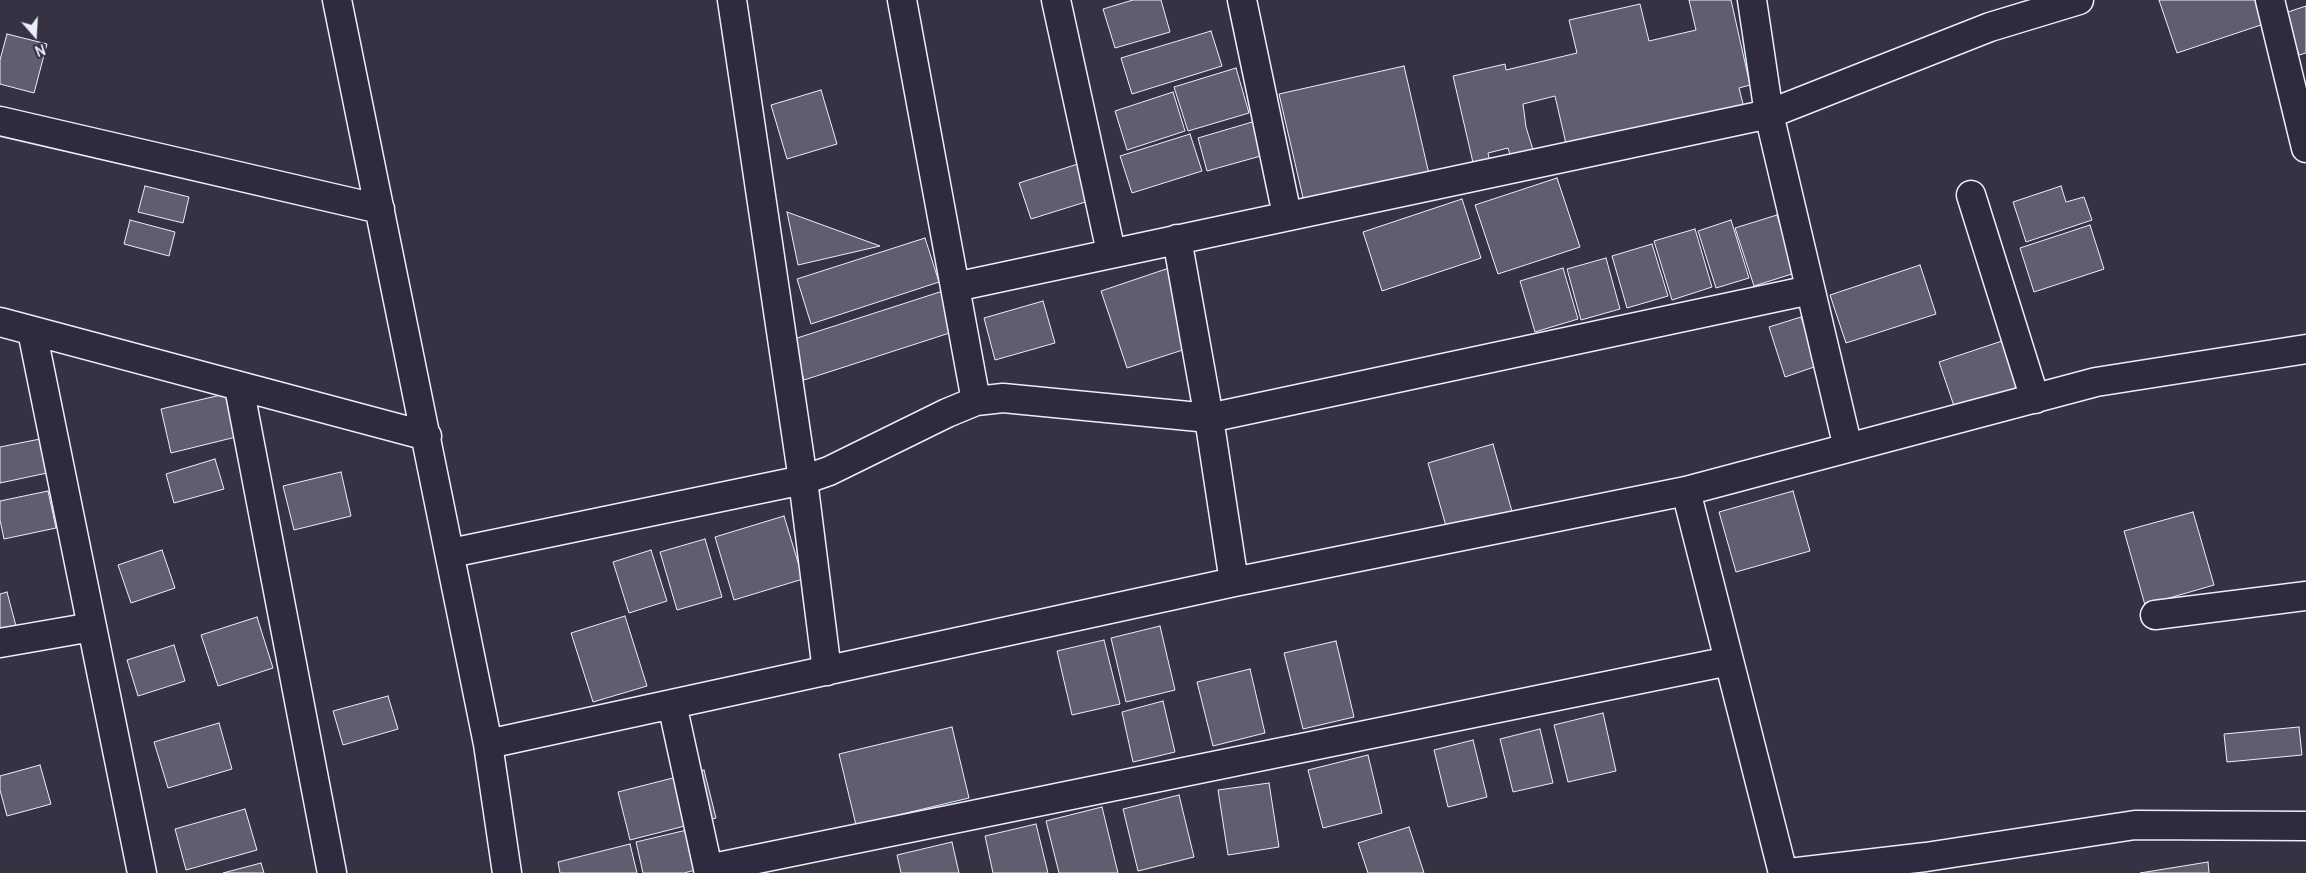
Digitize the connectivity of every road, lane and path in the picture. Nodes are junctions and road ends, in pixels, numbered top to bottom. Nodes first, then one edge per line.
1 (337, 0) edge
2 (732, 0) edge
3 (902, 0) edge
4 (1056, 0) edge
5 (1242, 0) edge
6 (1752, 0) edge
7 (2079, 0) edge
8 (2270, 0) edge
9 (1769, 114) junction
10 (0, 121) edge
11 (2306, 148) edge
12 (1971, 195) dead end
13 (380, 209) junction
14 (1287, 216) junction
15 (1177, 239) junction
16 (1111, 252) junction
17 (955, 287) junction
18 (1810, 290) junction
19 (0, 322) edge
20 (32, 331) junction
21 (2306, 349) edge
22 (240, 387) junction
23 (2034, 398) junction
24 (976, 401) junction
25 (1209, 418) junction
26 (427, 436) junction
27 (1848, 448) junction
28 (803, 480) junction
29 (1686, 491) junction
30 (451, 554) junction
31 (1234, 582) junction
32 (2306, 596) edge
33 (2155, 615) dead end
34 (92, 627) junction
35 (0, 643) edge
36 (1729, 661) junction
37 (827, 670) junction
38 (672, 704) junction
39 (488, 744) junction
40 (2306, 826) edge
41 (1928, 865) edge
42 (708, 871) edge
43 (142, 873) edge
44 (332, 873) edge
45 (507, 873) edge
46 (1783, 873) edge
47 (1789, 873) edge

1 - 13 street
2 - 28 street
3 - 17 street
4 - 16 street
5 - 14 street
6 - 9 street
7 - 9 street
8 - 11 street
9 - 14 street
9 - 18 street
10 - 13 street
12 - 23 street
13 - 26 street
14 - 15 street
15 - 16 street
15 - 25 street
16 - 17 street
17 - 24 street
18 - 25 street
18 - 27 street
19 - 20 street
20 - 22 street
20 - 34 street
21 - 23 street
22 - 26 street
22 - 44 street
23 - 27 street
24 - 25 street
24 - 28 street
25 - 31 street
26 - 30 street
27 - 29 street
28 - 30 street
28 - 37 street
29 - 31 street
29 - 36 street
30 - 39 street
31 - 37 street
32 - 33 street
34 - 35 street
34 - 43 street
36 - 42 street
36 - 46 street
37 - 38 street
38 - 39 street
38 - 42 street
39 - 45 street
40 - 41 street
41 - 47 street

